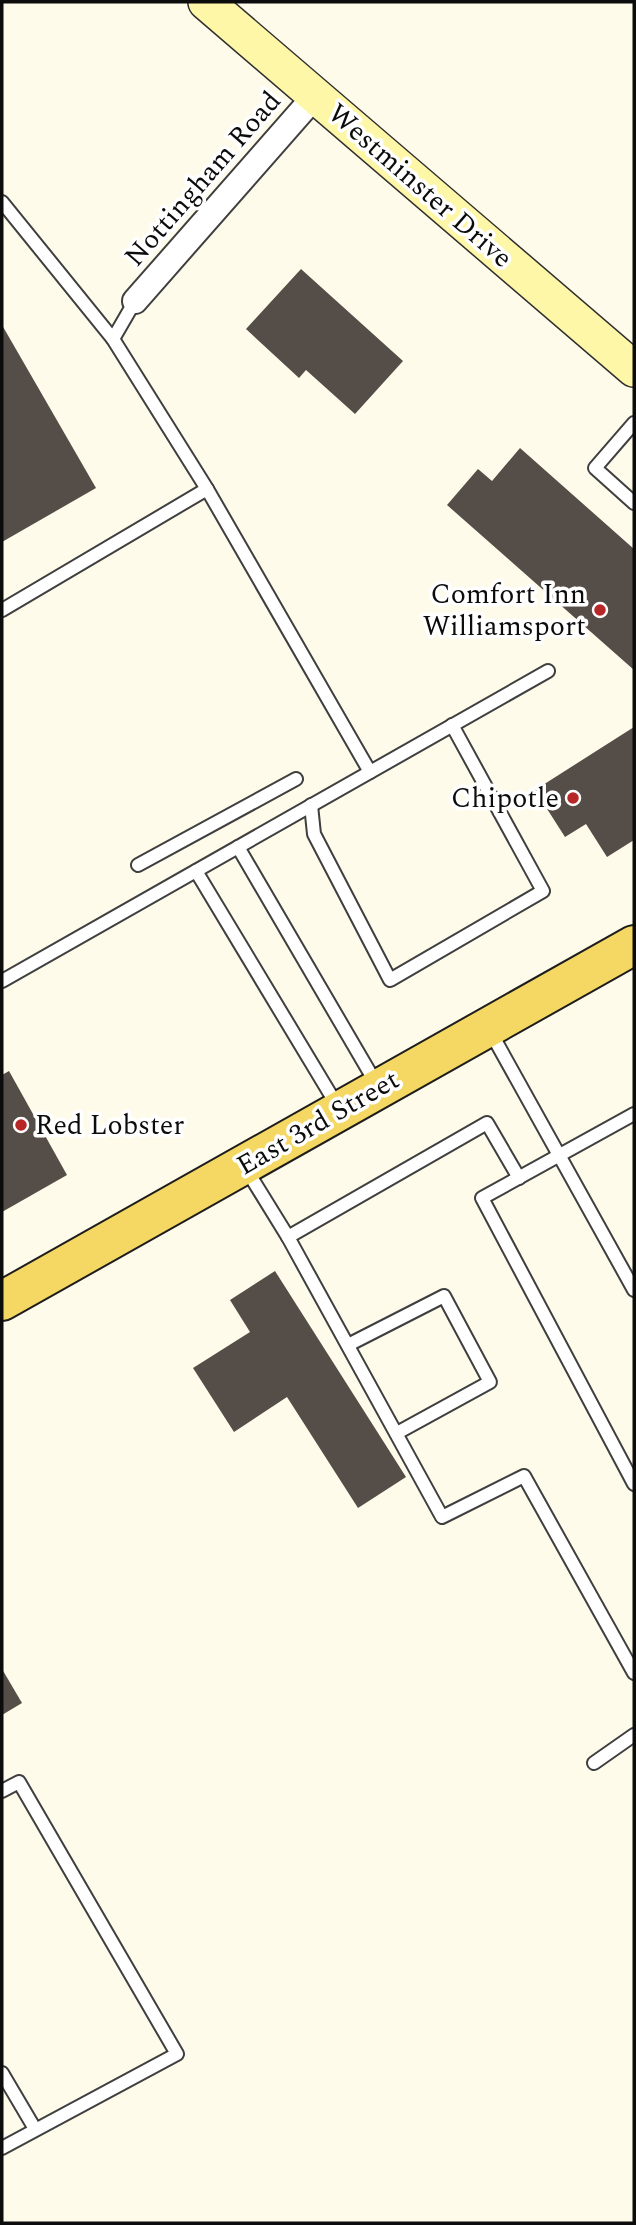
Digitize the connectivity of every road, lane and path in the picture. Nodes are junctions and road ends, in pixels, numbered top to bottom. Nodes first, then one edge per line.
1 (206, 2) edge
2 (315, 96) junction
3 (2, 202) edge
4 (135, 302) joint
5 (113, 339) junction
6 (634, 369) edge
7 (634, 423) edge
8 (207, 489) junction
9 (634, 503) edge
10 (2, 610) edge
11 (548, 671) dead end
12 (452, 725) junction
13 (370, 772) junction
14 (296, 779) dead end
15 (311, 805) junction
16 (238, 847) junction
17 (138, 865) dead end
18 (196, 871) junction
19 (634, 946) edge
20 (2, 981) edge
21 (488, 1027) junction
22 (379, 1088) junction
23 (340, 1111) junction
24 (634, 1114) edge
25 (560, 1156) junction
26 (243, 1165) junction
27 (519, 1178) junction
28 (288, 1237) junction
29 (634, 1290) edge
30 (2, 1301) edge
31 (348, 1345) junction
32 (397, 1433) junction
33 (630, 1466) edge
34 (634, 1484) edge
35 (634, 1673) edge
36 (634, 1735) edge
37 (594, 1763) dead end
38 (2, 1790) edge
39 (2, 2073) edge
40 (35, 2129) junction
41 (2, 2148) edge

1 - 2 street, Westminster Drive
2 - 4 street, Nottingham Road
2 - 6 street, Westminster Drive
3 - 5 lane
4 - 5 lane
5 - 8 lane
7 - 9 lane
8 - 10 lane
8 - 13 lane
11 - 12 lane
12 - 13 lane
12 - 15 lane
13 - 15 lane
14 - 17 lane
15 - 16 lane
16 - 18 lane
16 - 22 lane
18 - 20 lane
18 - 23 lane
19 - 21 main road, East 3rd Street
21 - 22 main road, East 3rd Street
21 - 25 lane
22 - 23 main road, East 3rd Street
23 - 26 main road, East 3rd Street
24 - 25 lane
25 - 27 lane
25 - 29 lane
26 - 28 lane
26 - 30 main road, East 3rd Street
27 - 28 lane
27 - 33 lane
28 - 31 lane
31 - 32 lane
31 - 32 lane
32 - 35 lane
33 - 34 lane
36 - 37 lane
38 - 40 lane
39 - 40 lane
40 - 41 lane

